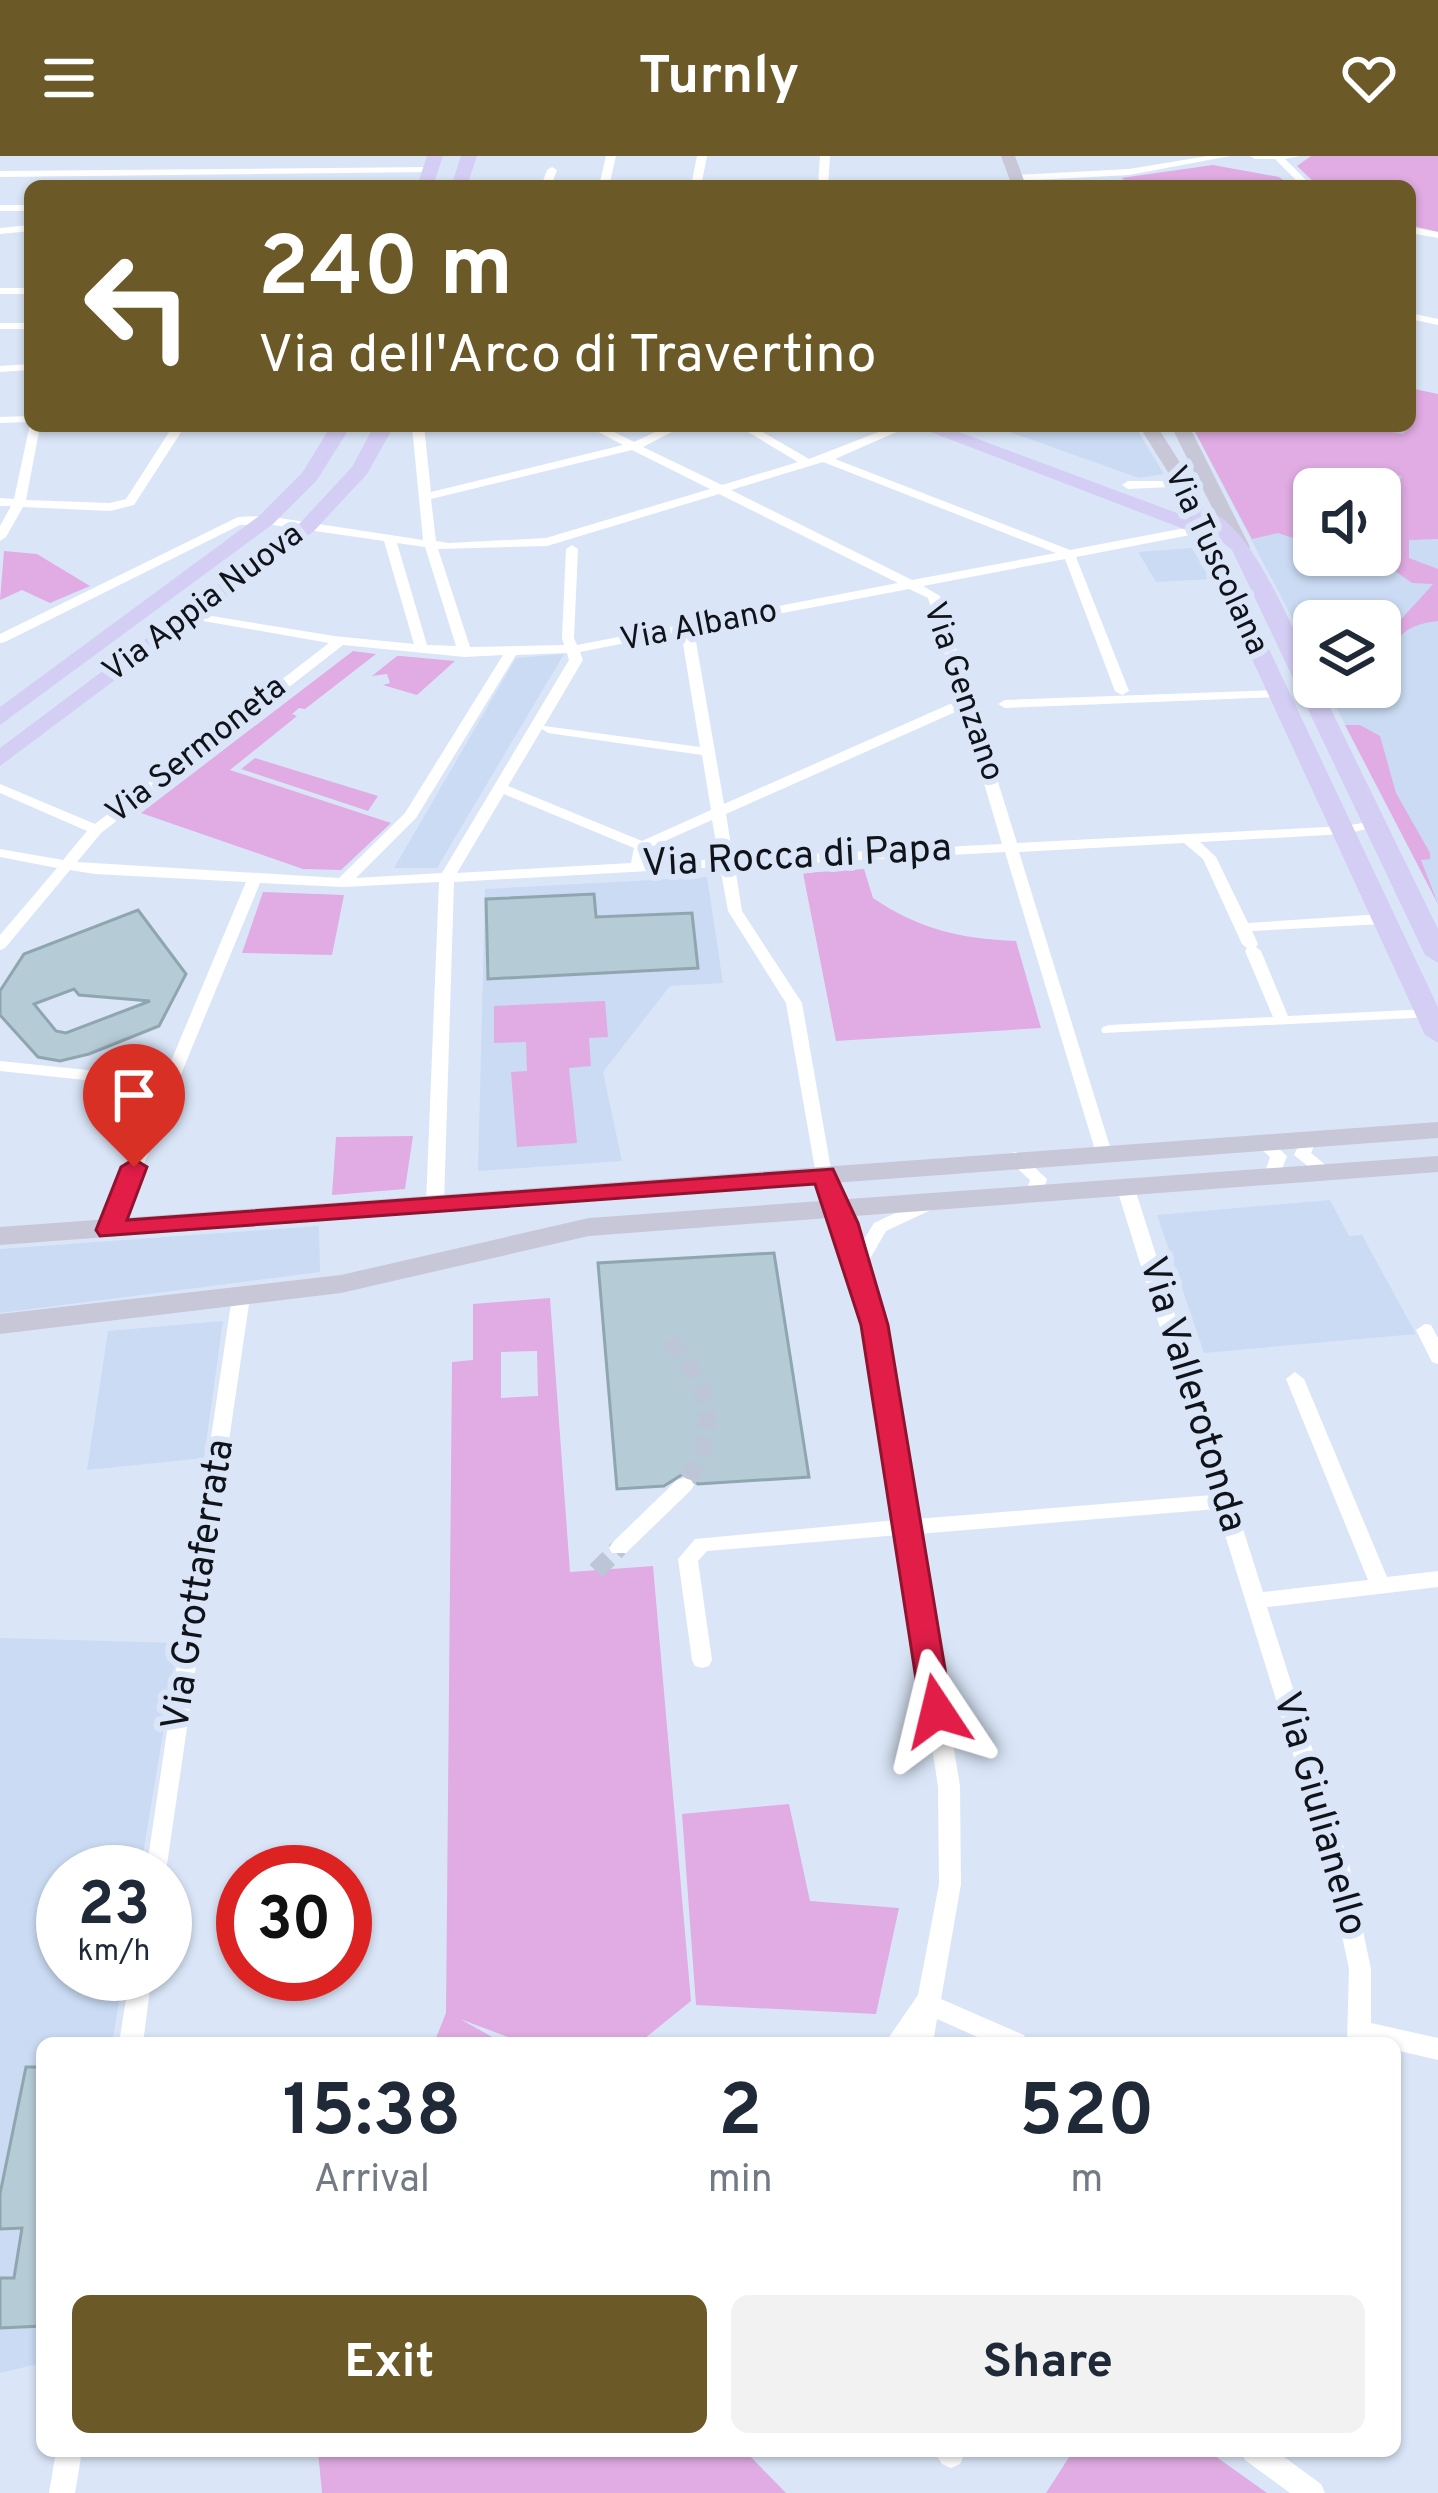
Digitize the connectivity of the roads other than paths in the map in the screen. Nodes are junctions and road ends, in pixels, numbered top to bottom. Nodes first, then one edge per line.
1 (1225, 156) edge
2 (1255, 156) edge
3 (1295, 156) edge
4 (1280, 159) edge
5 (430, 170) edge
6 (551, 170) dead end
7 (0, 174) edge
8 (548, 180) edge
9 (1039, 180) edge
10 (30, 432) edge
11 (176, 432) edge
12 (337, 432) edge
13 (381, 432) edge
14 (419, 432) edge
15 (605, 432) edge
16 (667, 432) edge
17 (681, 432) edge
18 (754, 432) edge
19 (890, 432) edge
20 (943, 432) edge
21 (981, 432) edge
22 (1152, 432) edge
23 (1185, 434) edge
24 (1160, 445) junction
25 (640, 449) junction
26 (825, 459) junction
27 (809, 464) junction
28 (1177, 472) junction
29 (726, 490) junction
30 (1133, 494) junction
31 (424, 497) junction
32 (0, 502) edge
33 (20, 502) junction
34 (266, 520) junction
35 (1205, 522) junction
36 (307, 527) junction
37 (0, 537) edge
38 (389, 538) junction
39 (430, 544) junction
40 (1241, 547) junction
41 (572, 549) dead end
42 (1070, 556) junction
43 (919, 584) junction
44 (193, 615) junction
45 (687, 629) junction
46 (0, 639) edge
47 (339, 641) junction
48 (574, 649) junction
49 (422, 650) junction
50 (465, 653) junction
51 (511, 653) junction
52 (1293, 653) edge
53 (1122, 691) dead end
54 (1293, 694) edge
55 (1277, 696) junction
56 (968, 700) junction
57 (1005, 704) dead end
58 (1320, 708) edge
59 (0, 718) edge
60 (548, 729) dead end
61 (707, 752) junction
62 (0, 759) edge
63 (0, 788) edge
64 (502, 788) junction
65 (716, 810) junction
66 (1374, 823) junction
67 (96, 830) junction
68 (1341, 830) junction
69 (1187, 838) junction
70 (643, 846) junction
71 (1013, 847) junction
72 (0, 853) edge
73 (725, 862) junction
74 (61, 866) junction
75 (638, 867) junction
76 (448, 877) junction
77 (254, 880) junction
78 (343, 883) junction
79 (1382, 919) junction
80 (1251, 941) junction
81 (0, 945) edge
82 (1438, 955) edge
83 (1283, 1022) junction
84 (1433, 1025) edge
85 (1108, 1030) dead end
86 (0, 1066) edge
87 (168, 1084) junction
88 (1438, 1130) edge
89 (1310, 1137) junction
90 (1258, 1141) junction
91 (1103, 1150) junction
92 (1014, 1158) junction
93 (1438, 1164) edge
94 (1326, 1172) junction
95 (824, 1175) junction
96 (1271, 1178) junction
97 (1126, 1189) junction
98 (1025, 1198) junction
99 (435, 1204) junction
100 (927, 1205) junction
101 (840, 1208) junction
102 (110, 1230) junction
103 (0, 1236) edge
104 (858, 1264) junction
105 (241, 1297) junction
106 (0, 1324) edge
107 (1425, 1330) dead end
108 (1438, 1357) edge
109 (1294, 1378) dead end
110 (684, 1485) tunnel mouth
111 (1223, 1501) junction
112 (906, 1525) junction
113 (620, 1548) tunnel mouth
114 (1438, 1580) edge
115 (1381, 1586) junction
116 (1256, 1601) junction
117 (702, 1660) dead end
118 (161, 1845) edge
119 (137, 2001) edge
120 (925, 2002) junction
121 (132, 2037) edge
122 (901, 2037) edge
123 (922, 2037) edge
124 (1003, 2037) edge
125 (1360, 2037) edge
126 (1401, 2043) edge
127 (1438, 2049) edge
128 (67, 2457) edge
129 (1262, 2457) edge
130 (62, 2493) edge
131 (1312, 2493) edge

1 - 9 street
2 - 4 street
3 - 4 street
5 - 7 street
6 - 8 street
10 - 33 street
11 - 33 street
12 - 34 main road, Via Appia Nuova
13 - 36 main road, Via Appia Nuova
14 - 31 street
15 - 25 street, Via Genzano
16 - 25 street
17 - 25 street
18 - 27 street
19 - 26 street
20 - 30 main road
21 - 30 main road
22 - 24 main road, Via Tuscolana
23 - 24 street
23 - 40 main road, Via Tuscolana
24 - 28 main road, Via Tuscolana
25 - 29 street, Via Genzano
25 - 31 street
26 - 27 street
26 - 42 street
27 - 29 street
28 - 30 street
28 - 35 main road, Via Tuscolana
29 - 39 street
29 - 43 street, Via Genzano
30 - 35 main road
31 - 39 street
32 - 33 street
33 - 37 street
34 - 36 street
34 - 46 street
34 - 59 main road, Via Appia Nuova
35 - 40 main road
35 - 42 street, Via Albano
35 - 55 main road, Via Tuscolana
36 - 38 street
36 - 44 main road, Via Appia Nuova
38 - 39 street
38 - 49 street
39 - 50 street
40 - 52 main road, Via Tuscolana
41 - 48 street
42 - 43 street, Via Albano
42 - 53 street
43 - 45 street, Via Albano
43 - 56 street, Via Genzano
44 - 47 street, Via Albano
44 - 62 main road, Via Appia Nuova
45 - 48 street, Via Albano
45 - 61 street
47 - 49 street, Via Albano
47 - 67 street, Via Sermoneta
48 - 51 street, Via Albano
48 - 64 street
49 - 50 street, Via Albano
50 - 51 street, Via Albano
51 - 78 street
54 - 55 street, Via Tuscolana
55 - 57 street
55 - 68 main road, Via Tuscolana
56 - 65 street
56 - 71 street, Via Genzano
58 - 66 main road, Via Tuscolana
60 - 61 street
61 - 65 street
63 - 67 street
64 - 70 street
64 - 76 street
65 - 70 street
65 - 73 street
66 - 68 street
66 - 82 main road, Via Tuscolana
67 - 74 street, Via Sermoneta
68 - 69 street, Via Rocca di Papa
68 - 79 main road, Via Tuscolana
69 - 71 street, Via Rocca di Papa
69 - 80 street
70 - 75 street
71 - 73 street, Via Rocca di Papa
71 - 91 street, Via Genzano
72 - 74 street, Via Rocca di Papa
73 - 75 street, Via Rocca di Papa
73 - 95 street
74 - 77 street, Via Rocca di Papa
74 - 81 street, Via Sermoneta
75 - 76 street, Via Rocca di Papa
76 - 78 street, Via Rocca di Papa
76 - 99 street
77 - 78 street, Via Rocca di Papa
77 - 87 street
79 - 80 street
79 - 84 main road, Via Tuscolana
80 - 83 street
83 - 84 street
83 - 85 street
86 - 87 street
87 - 102 street
88 - 89 main road
89 - 90 main road
89 - 94 street
90 - 91 main road
90 - 96 street
91 - 92 main road
92 - 95 main road
92 - 98 street
93 - 94 main road
94 - 96 main road
95 - 99 main road
95 - 101 street
96 - 97 main road
97 - 98 main road
97 - 111 street, Via Vallerotonda
98 - 100 main road
99 - 102 main road
100 - 101 main road
100 - 104 street
101 - 104 street
101 - 105 main road
102 - 103 main road
104 - 112 street
105 - 106 main road
105 - 118 street, Via Grottaferrata
107 - 108 street
109 - 115 street
110 - 113 street
111 - 112 street
111 - 116 street, Via Vallerotonda
112 - 117 street
112 - 120 street
114 - 115 street
115 - 116 street
116 - 125 street, Via Giulianello
119 - 121 street
120 - 122 street
120 - 123 street
120 - 124 street
126 - 127 street
128 - 130 street
129 - 131 street

